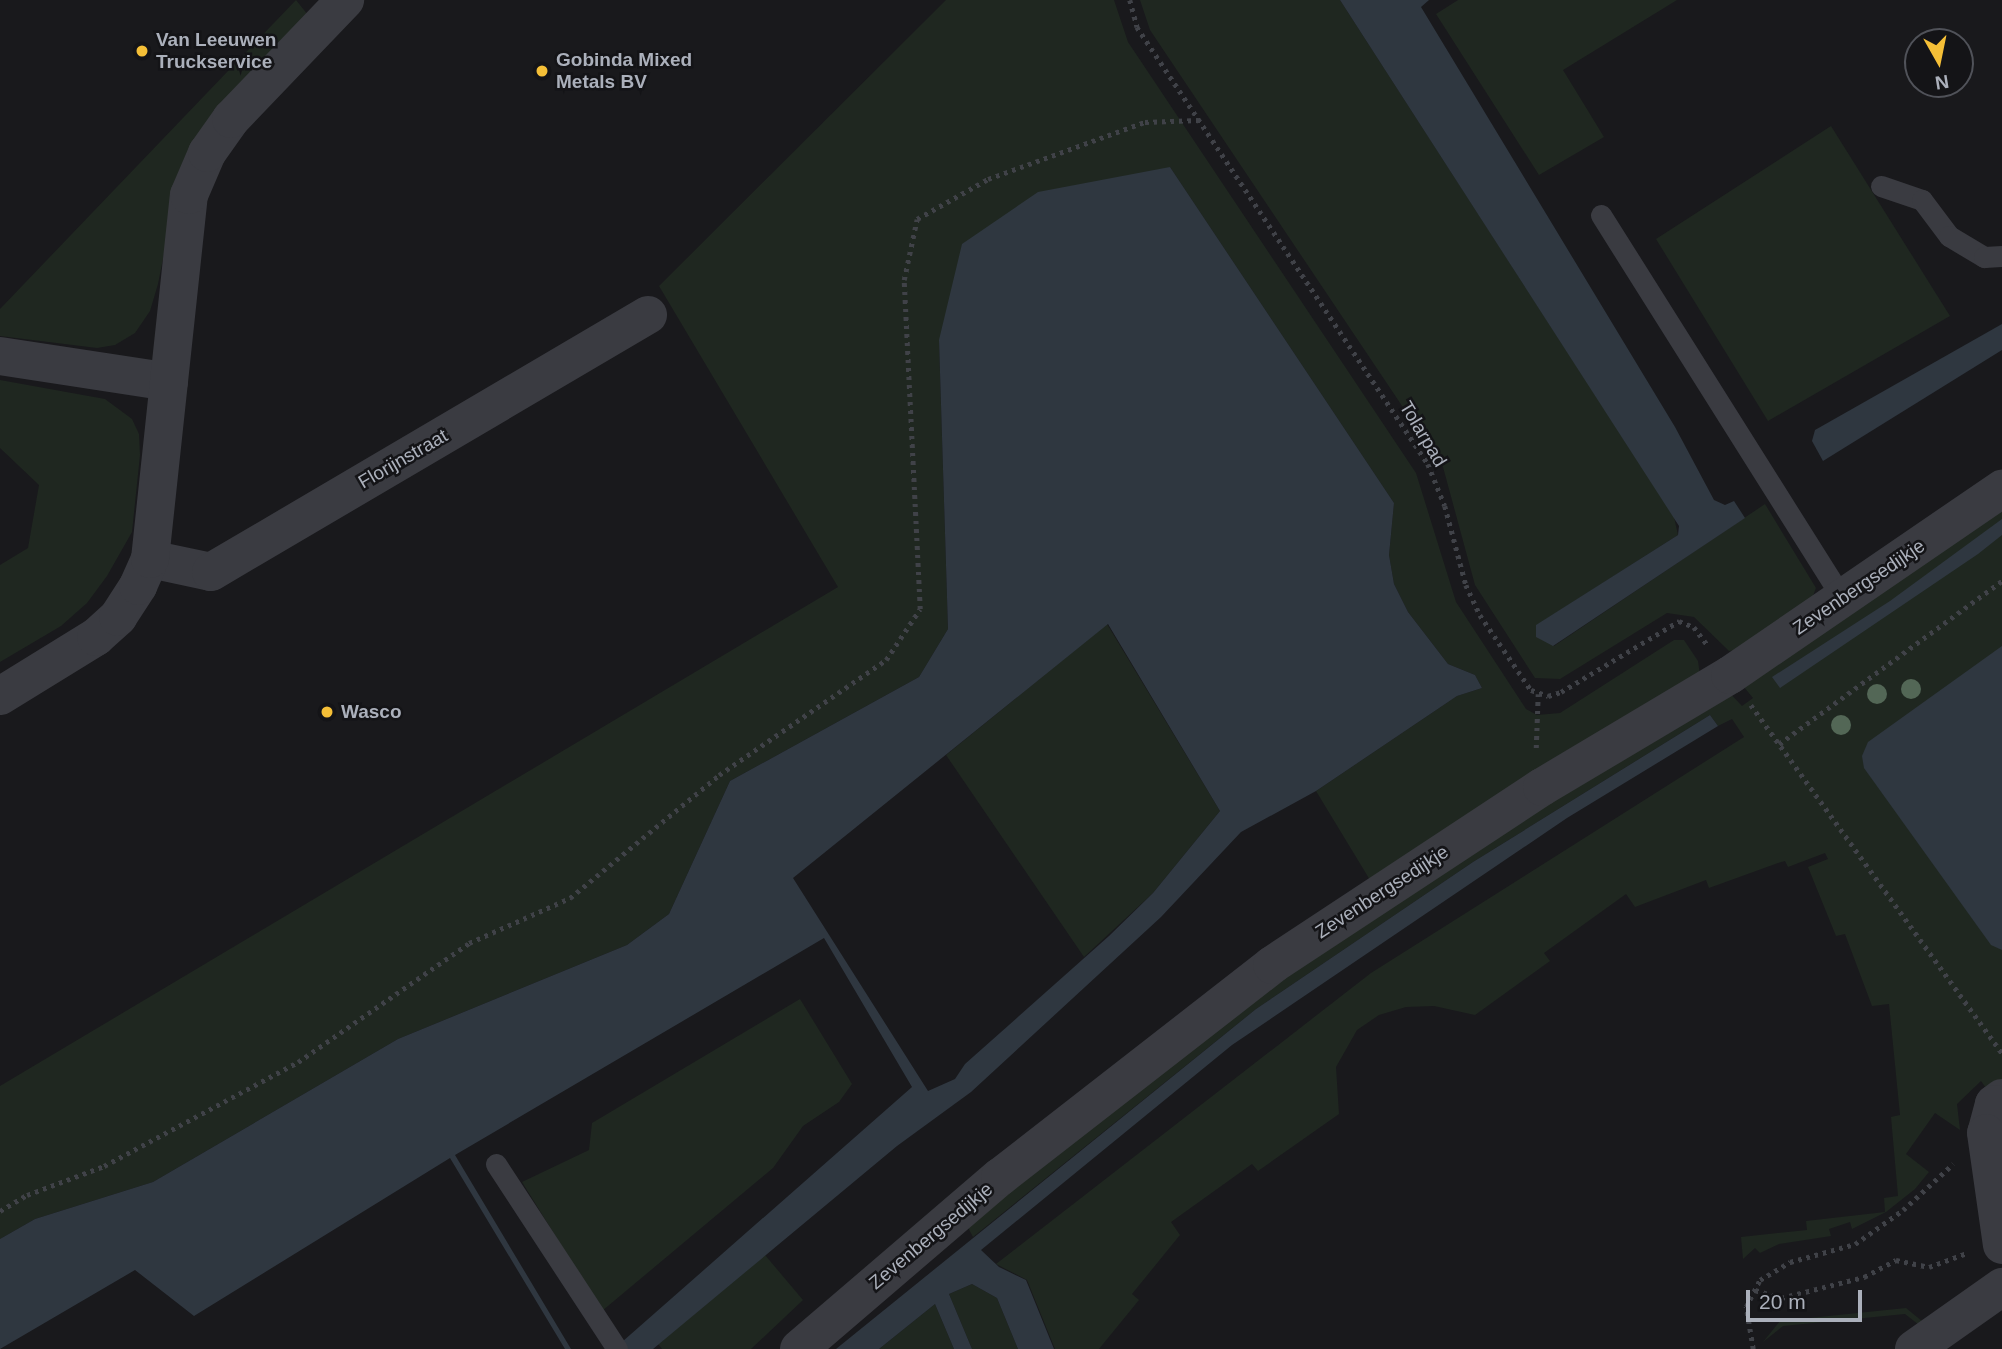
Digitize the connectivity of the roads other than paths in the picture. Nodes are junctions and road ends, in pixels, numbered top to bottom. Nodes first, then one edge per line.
1 (334, 4) edge
2 (1881, 186) dead end
3 (1601, 215) dead end
4 (2002, 256) edge
5 (648, 315) dead end
6 (0, 356) edge
7 (169, 382) junction
8 (2002, 489) edge
9 (150, 559) junction
10 (1843, 599) junction
11 (0, 696) edge
12 (2002, 1098) edge
13 (496, 1164) dead end
14 (1988, 1249) edge
15 (2002, 1287) edge
16 (614, 1346) edge
17 (799, 1349) edge
18 (1914, 1349) edge

1 - 7 street
2 - 4 lane
3 - 10 lane
5 - 9 street, Florijnstraat
6 - 7 street
7 - 9 street
8 - 10 street, Zevenbergsedijkje
9 - 11 street
10 - 17 street, Zevenbergsedijkje
12 - 14 street
13 - 16 lane
15 - 18 street

